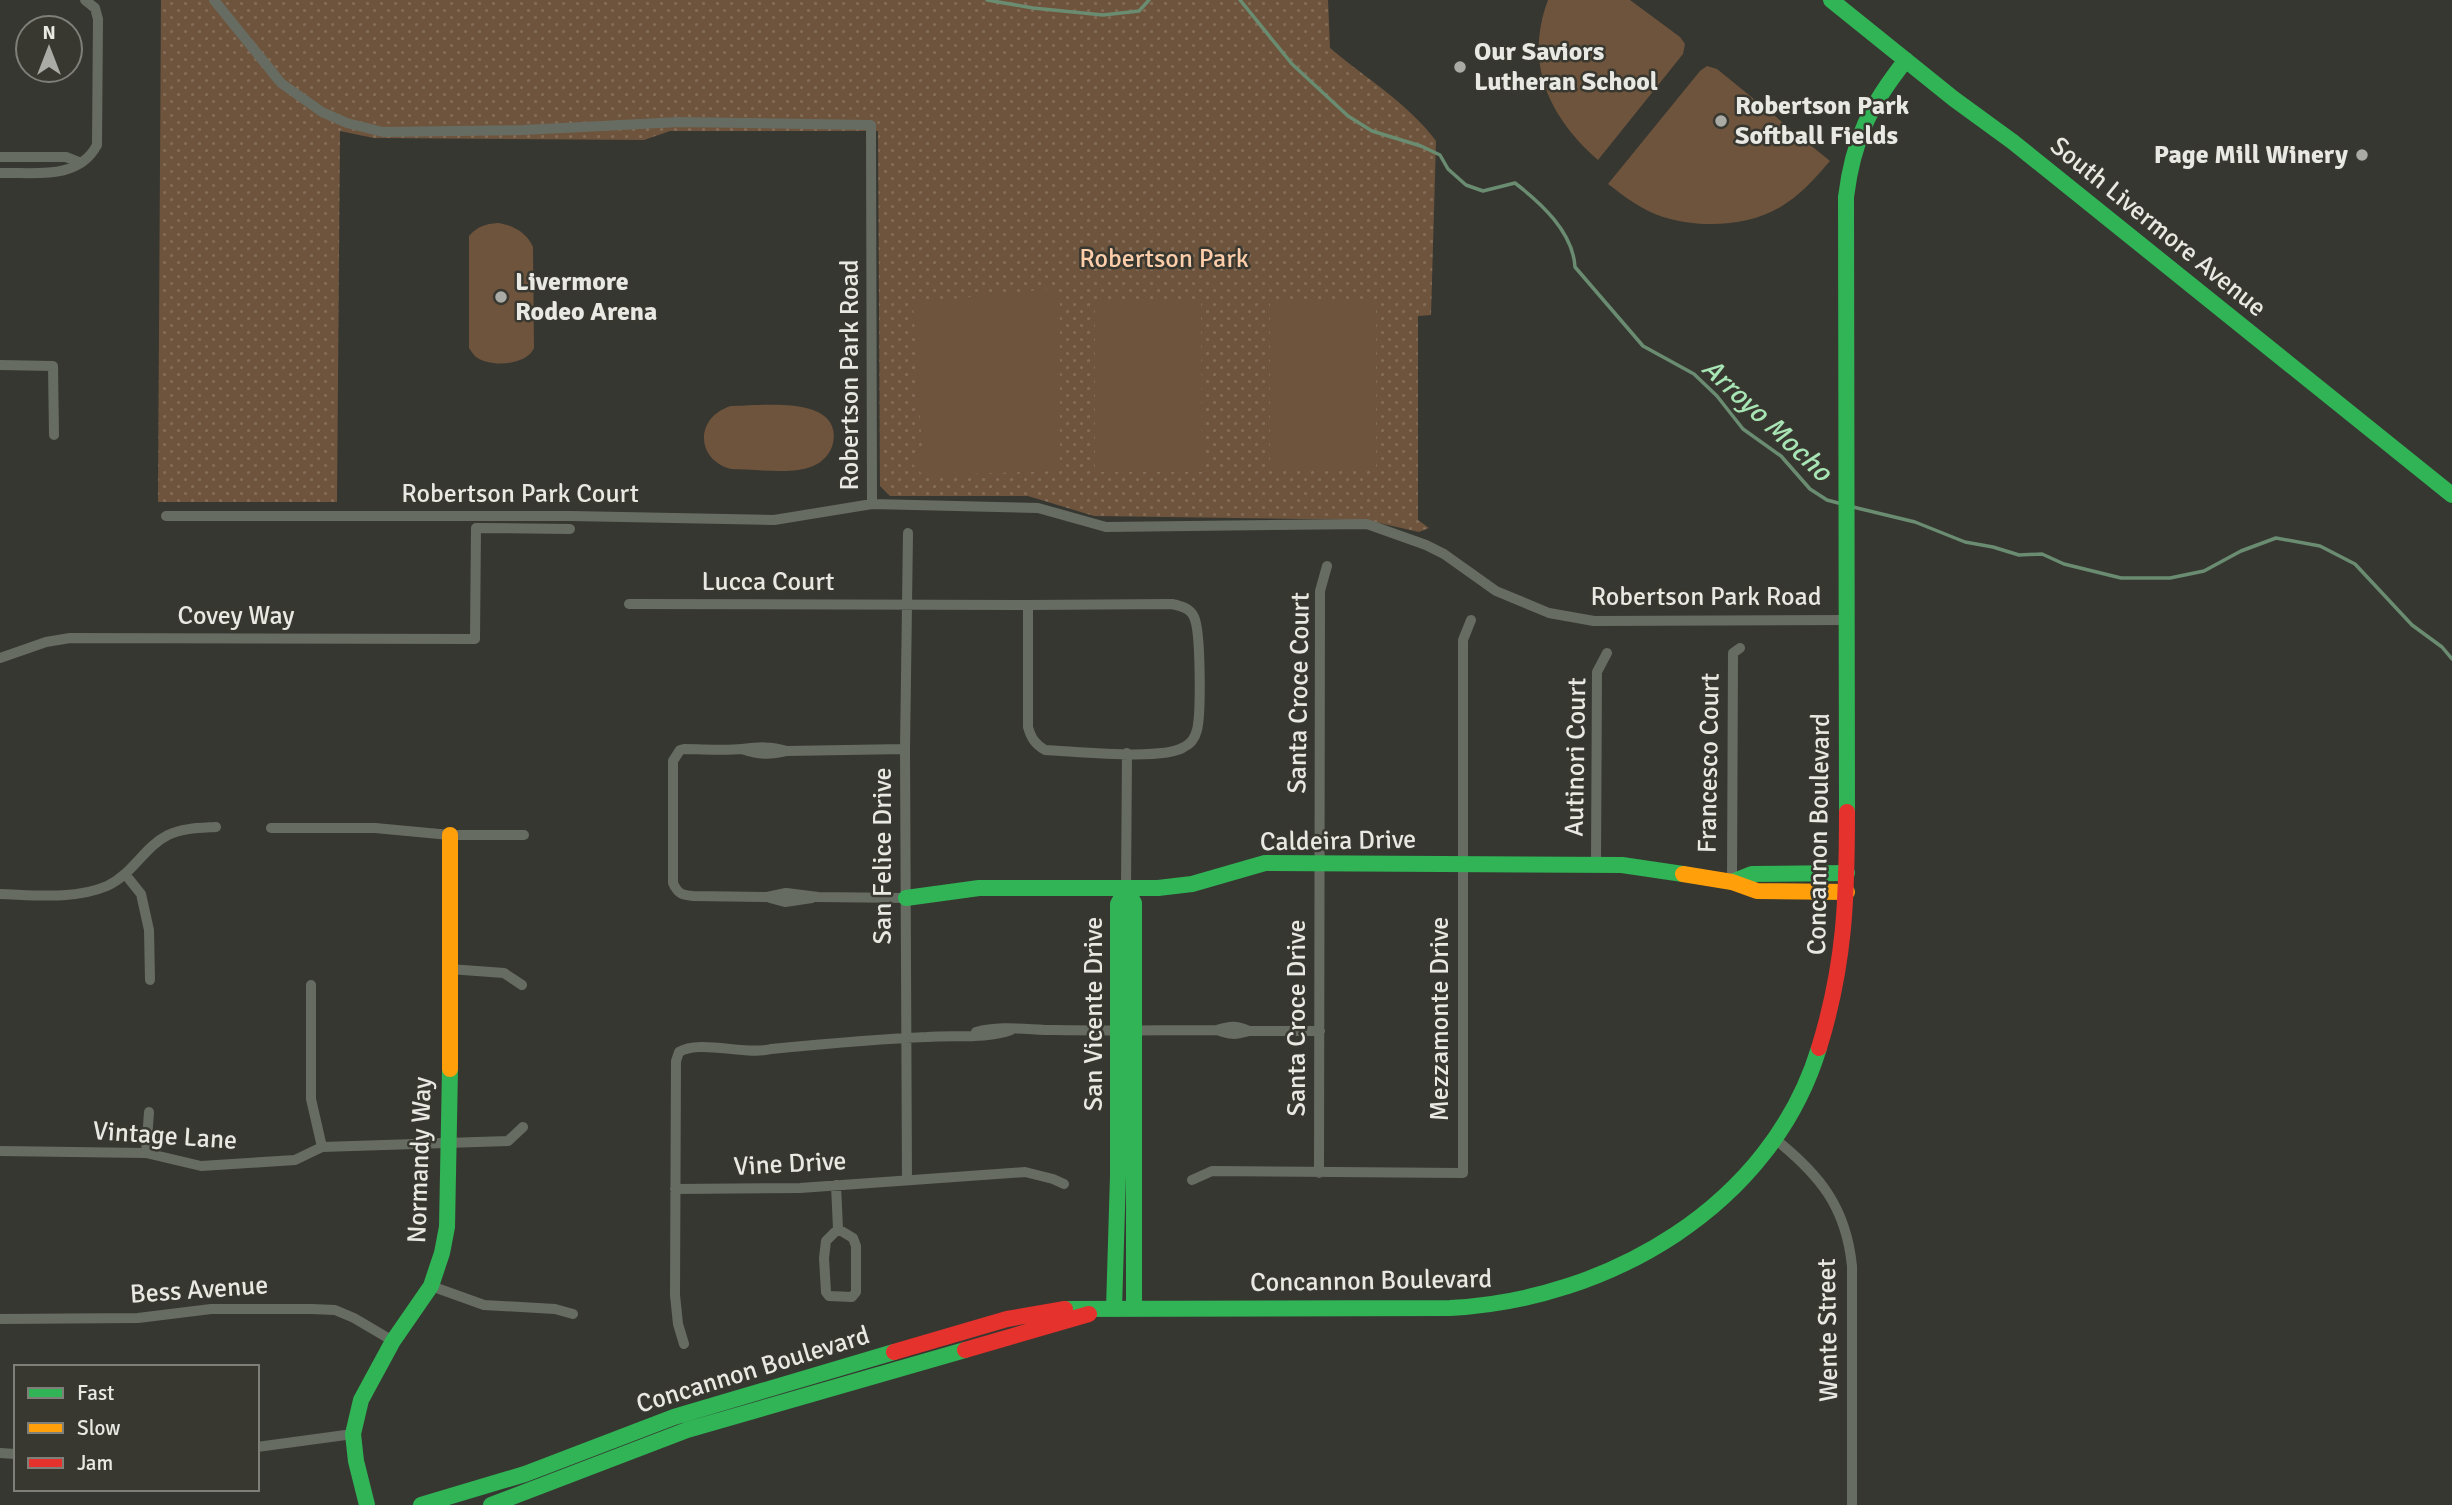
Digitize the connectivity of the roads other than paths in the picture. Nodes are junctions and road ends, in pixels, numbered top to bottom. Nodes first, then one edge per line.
1 (85, 0) edge
2 (214, 0) edge
3 (1831, 0) edge
4 (1906, 60) junction
5 (0, 157) edge
6 (81, 163) junction
7 (0, 173) edge
8 (0, 365) edge
9 (54, 435) dead end
10 (2452, 495) edge
11 (872, 504) junction
12 (166, 516) dead end
13 (570, 529) dead end
14 (908, 533) dead end
15 (1327, 566) dead end
16 (629, 604) dead end
17 (908, 605) junction
18 (1028, 605) junction
19 (1471, 620) dead end
20 (1846, 620) junction
21 (1740, 648) dead end
22 (1607, 653) dead end
23 (0, 657) edge
24 (905, 750) junction
25 (1127, 753) junction
26 (216, 827) dead end
27 (271, 828) dead end
28 (450, 835) junction
29 (524, 835) dead end
30 (1320, 862) junction
31 (1462, 864) junction
32 (1596, 864) junction
33 (1847, 873) junction
34 (125, 874) junction
35 (1732, 882) junction
36 (1126, 889) junction
37 (1847, 892) junction
38 (0, 894) edge
39 (906, 898) junction
40 (449, 969) junction
41 (150, 980) dead end
42 (311, 985) dead end
43 (522, 985) dead end
44 (1126, 1030) junction
45 (1320, 1031) junction
46 (907, 1038) junction
47 (149, 1112) dead end
48 (523, 1127) dead end
49 (1775, 1139) junction
50 (450, 1141) junction
51 (322, 1147) junction
52 (0, 1151) edge
53 (146, 1153) junction
54 (1319, 1173) junction
55 (906, 1180) junction
56 (1192, 1180) dead end
57 (1064, 1184) dead end
58 (836, 1185) junction
59 (676, 1189) junction
60 (838, 1229) junction
61 (431, 1286) junction
62 (1134, 1308) junction
63 (1110, 1309) junction
64 (572, 1314) dead end
65 (0, 1319) edge
66 (393, 1341) junction
67 (684, 1344) dead end
68 (353, 1434) junction
69 (259, 1447) edge
70 (367, 1505) edge
71 (421, 1505) edge
72 (491, 1505) edge
73 (1852, 1505) edge

1 - 6 street
2 - 11 street, Robertson Park Road
3 - 4 main road, South Livermore Avenue
4 - 10 main road, South Livermore Avenue
4 - 20 main road, Concannon Boulevard
5 - 6 street
6 - 7 street
8 - 9 street
11 - 12 street, Robertson Park Court
11 - 20 street, Robertson Park Road
13 - 23 street, Covey Way
14 - 17 street, San Felice Drive
15 - 30 street, Santa Croce Court
16 - 17 street, Lucca Court
17 - 18 street, Lucca Court
17 - 24 street, San Felice Drive
18 - 25 street
18 - 25 street, Lucca Court
19 - 31 street, Mezzamonte Drive
20 - 33 main road, Concannon Boulevard
21 - 35 street, Francesco Court
22 - 32 street, Autinori Court
24 - 39 street, San Felice Drive
24 - 39 street
25 - 36 street
26 - 34 street
27 - 28 street
28 - 29 street
28 - 40 main road, Normandy Way
30 - 31 main road, Caldeira Drive
30 - 36 main road, Caldeira Drive
30 - 45 street, Santa Croce Drive
31 - 32 main road, Caldeira Drive
31 - 54 street, Mezzamonte Drive
32 - 35 main road, Caldeira Drive
33 - 35 main road, Caldeira Drive
33 - 37 main road, Concannon Boulevard
34 - 38 street
34 - 41 street
35 - 37 main road, Caldeira Drive
36 - 39 main road, Caldeira Drive
36 - 44 main road, San Vicente Drive
37 - 49 main road, Concannon Boulevard
39 - 46 street, San Felice Drive
40 - 43 street
40 - 50 main road, Normandy Way
42 - 51 street
44 - 45 street
44 - 46 street
44 - 62 main road, San Vicente Drive
44 - 63 main road, San Vicente Drive
45 - 54 street, Santa Croce Drive
46 - 55 street, San Felice Drive
46 - 59 street
47 - 53 street
48 - 50 street, Vintage Lane
49 - 62 main road, Concannon Boulevard
49 - 73 street, Wente Street
50 - 51 street, Vintage Lane
50 - 61 main road, Normandy Way
51 - 53 street, Vintage Lane
52 - 53 street, Vintage Lane
54 - 56 street
55 - 57 street, Vine Drive
55 - 58 street, Vine Drive
58 - 59 street, Vine Drive
58 - 60 street
59 - 67 street
60 - 60 street
61 - 64 street
61 - 66 main road, Normandy Way
62 - 63 main road, Concannon Boulevard
63 - 71 main road, Concannon Boulevard
63 - 72 main road, Concannon Boulevard
65 - 66 street, Bess Avenue
66 - 68 main road, Normandy Way
68 - 69 street
68 - 70 main road, Normandy Way

